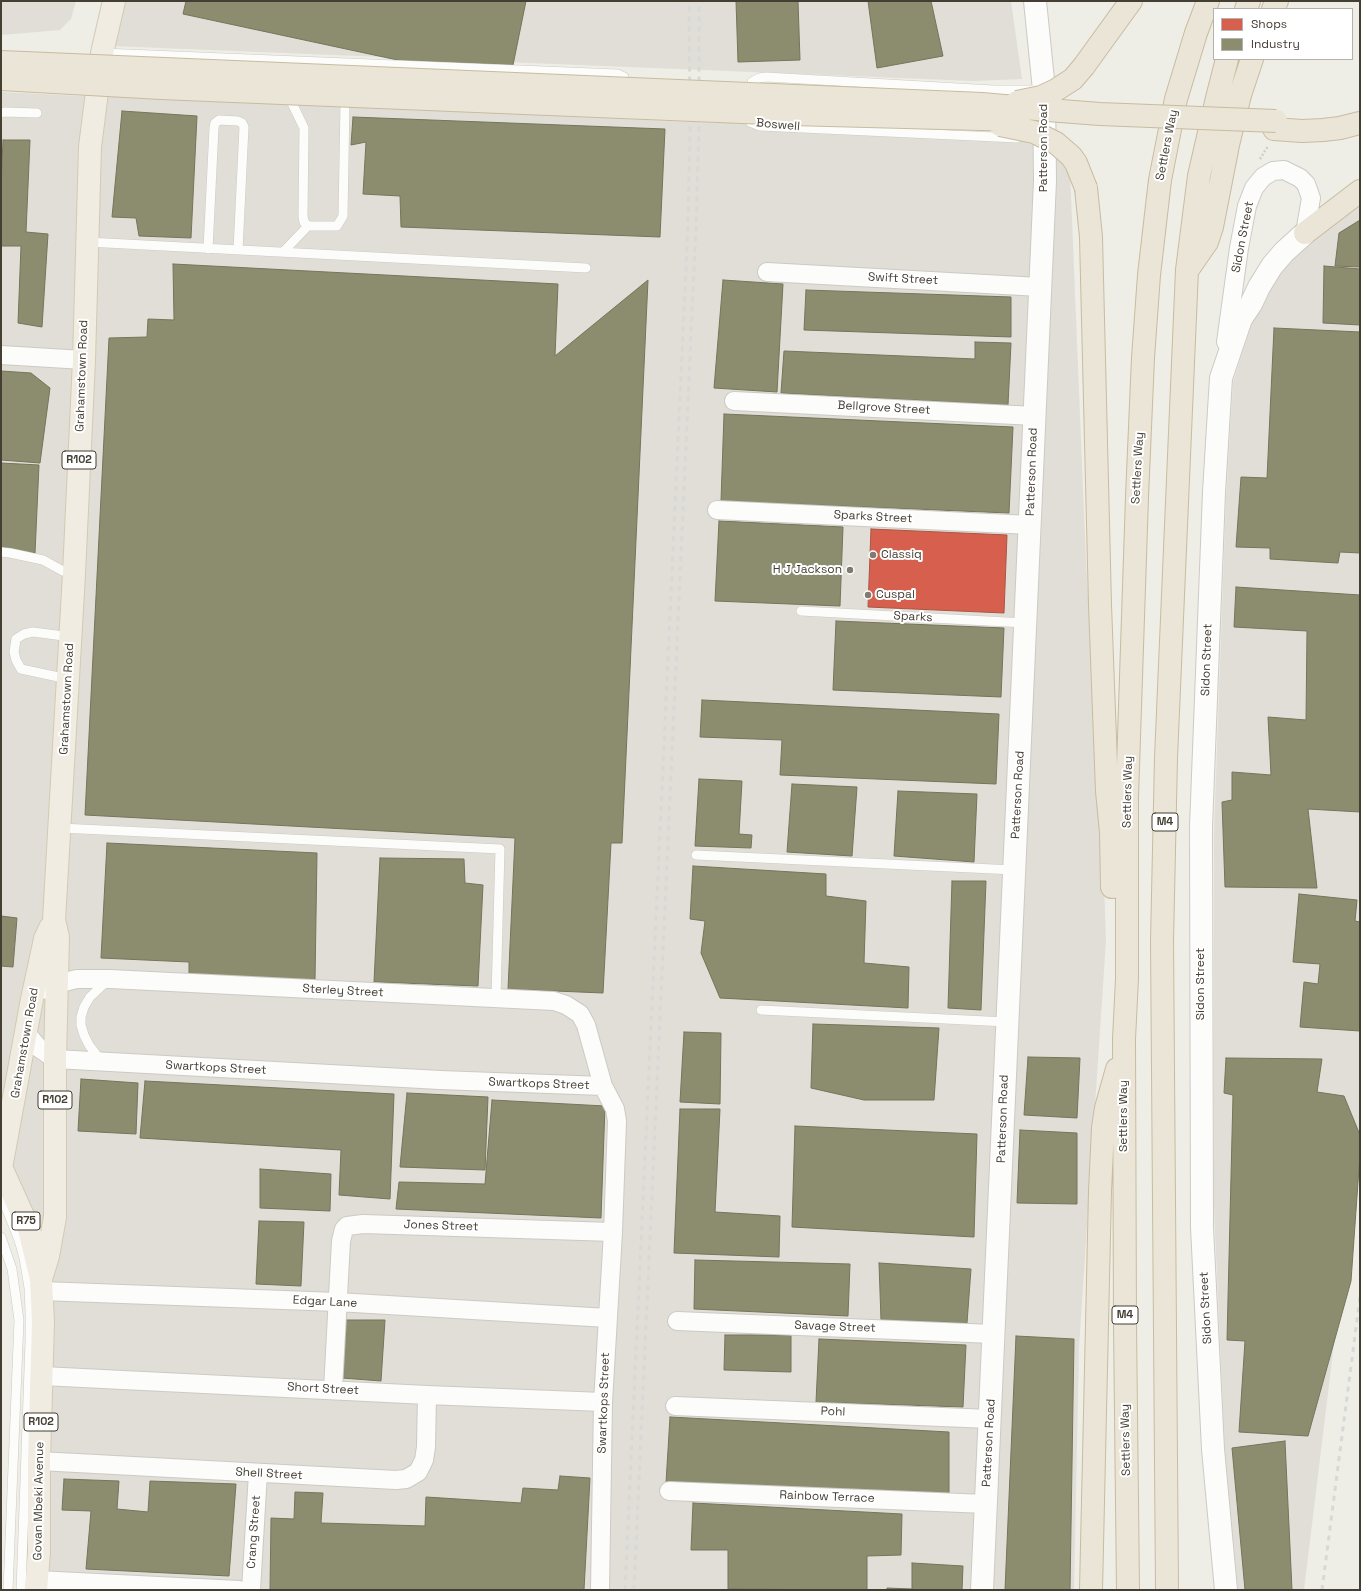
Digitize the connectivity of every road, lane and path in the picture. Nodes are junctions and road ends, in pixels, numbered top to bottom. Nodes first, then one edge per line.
1 (114, 1) edge
2 (1035, 1) edge
3 (1131, 1) edge
4 (1208, 1) edge
5 (102, 52) junction
6 (1227, 60) edge
7 (1252, 60) edge
8 (1, 62) edge
9 (1, 79) edge
10 (97, 90) junction
11 (1044, 90) junction
12 (290, 99) junction
13 (345, 103) junction
14 (982, 104) junction
15 (1360, 112) edge
16 (1, 113) edge
17 (37, 113) dead end
18 (931, 119) junction
19 (1360, 122) edge
20 (1273, 131) junction
21 (1044, 139) junction
22 (1257, 164) dead end
23 (1360, 191) edge
24 (308, 226) junction
25 (1305, 233) junction
26 (87, 242) junction
27 (208, 249) junction
28 (238, 250) junction
29 (283, 252) junction
30 (586, 268) dead end
31 (1187, 270) junction
32 (766, 272) dead end
33 (1040, 286) junction
34 (1, 355) edge
35 (84, 360) junction
36 (1221, 378) junction
37 (734, 401) dead end
38 (1035, 416) junction
39 (717, 510) dead end
40 (1030, 525) junction
41 (1, 552) edge
42 (74, 574) junction
43 (801, 611) dead end
44 (1025, 623) junction
45 (71, 637) junction
46 (68, 679) junction
47 (60, 828) junction
48 (696, 855) dead end
49 (1014, 870) junction
50 (54, 920) junction
51 (110, 979) junction
52 (1127, 979) junction
53 (56, 984) junction
54 (496, 998) junction
55 (32, 999) junction
56 (761, 1010) dead end
57 (1007, 1022) junction
58 (27, 1034) junction
59 (1124, 1039) junction
60 (55, 1059) junction
61 (102, 1062) junction
62 (603, 1086) junction
63 (1, 1167) edge
64 (1, 1195) edge
65 (612, 1232) junction
66 (1, 1237) edge
67 (41, 1285) junction
68 (337, 1302) junction
69 (608, 1318) junction
70 (677, 1321) dead end
71 (993, 1334) junction
72 (42, 1376) junction
73 (333, 1389) junction
74 (427, 1395) junction
75 (603, 1402) junction
76 (675, 1406) dead end
77 (990, 1419) junction
78 (39, 1461) junction
79 (258, 1473) junction
80 (669, 1491) dead end
81 (986, 1504) junction
82 (31, 1587) edge
83 (8, 1590) edge
84 (239, 1590) edge
85 (251, 1590) edge
86 (600, 1590) edge
87 (982, 1590) edge
88 (1091, 1590) edge
89 (1128, 1590) edge
90 (1166, 1590) edge
91 (1226, 1590) edge

1 - 5 main road, Grahamstown Road / R102
2 - 11 street, Patterson Road
3 - 14 highway, bridge
4 - 52 highway, Settlers Way / M4
5 - 10 main road, Grahamstown Road / R102
5 - 13 lane
6 - 31 highway, M4
7 - 31 highway
8 - 14 highway, bridge
9 - 18 highway, bridge
10 - 12 lane
10 - 26 main road, Grahamstown Road / R102
11 - 21 street, Patterson Road
11 - 21 lane, Boswell
12 - 13 lane
12 - 24 lane
13 - 24 lane
14 - 20 highway, bridge
15 - 20 highway
16 - 17 lane
18 - 20 highway, bridge
18 - 52 highway, bridge
19 - 20 highway
20 - 22 path
21 - 33 street, Patterson Road
23 - 25 highway
24 - 29 lane
25 - 36 street, Sidon Street
25 - 36 street, Sidon Street
26 - 27 lane
26 - 35 main road, Grahamstown Road / R102
27 - 28 lane
27 - 28 lane
28 - 29 lane
29 - 30 lane
31 - 90 highway, M4
32 - 33 street, Swift Street
33 - 38 street, Patterson Road
34 - 35 street
35 - 42 main road, Grahamstown Road / R102
36 - 91 street, Sidon Street
37 - 38 street, Bellgrove Street
38 - 40 street, Patterson Road
39 - 40 street, Sparks Street
40 - 44 street, Patterson Road
41 - 42 lane
42 - 45 main road, Grahamstown Road / R102
43 - 44 lane, Sparks
44 - 49 street, Patterson Road
45 - 46 main road, Grahamstown Road / R102
45 - 46 lane
46 - 47 main road, Grahamstown Road / R102
47 - 50 main road, Grahamstown Road / R102
47 - 54 lane
48 - 49 lane
49 - 57 street, Patterson Road
50 - 53 main road, Grahamstown Road / R102
50 - 55 main road, Grahamstown Road / R102
51 - 53 street, Sterley Street
51 - 54 street, Sterley Street
51 - 61 lane
52 - 59 highway, Settlers Way / M4
53 - 55 street, Sterley Street
53 - 60 main road, Grahamstown Road / R102
54 - 62 street, Sterley Street
55 - 58 main road, Grahamstown Road / R102
56 - 57 lane
57 - 71 street, Patterson Road
58 - 60 street
58 - 63 main road, Grahamstown Road / R102
59 - 88 highway
59 - 89 highway, Settlers Way / M4
60 - 61 street, Swartkops Street
60 - 67 main road, Grahamstown Road / R102
61 - 62 street, Swartkops Street
62 - 65 street, Swartkops Street
63 - 67 main road, R75
64 - 82 lane
65 - 68 street, Jones Street
65 - 69 street, Swartkops Street
66 - 83 lane
67 - 68 street, Edgar Lane
67 - 72 main road, Govan Mbeki Avenue / R102
68 - 69 street, Edgar Lane
68 - 73 street, Jones Street
69 - 75 street, Swartkops Street
70 - 71 street, Savage Street
71 - 77 street, Patterson Road
72 - 73 street, Short Street
72 - 78 main road, Govan Mbeki Avenue / R102
73 - 74 street, Short Street
74 - 75 street, Short Street
74 - 79 street, Shell Street
75 - 86 street, Swartkops Street
76 - 77 street, Pohl
77 - 81 street, Patterson Road
78 - 79 street, Shell Street
78 - 82 main road, Govan Mbeki Avenue / R102
79 - 85 street, Crang Street
80 - 81 street, Rainbow Terrace
81 - 87 street, Patterson Road
82 - 84 street

